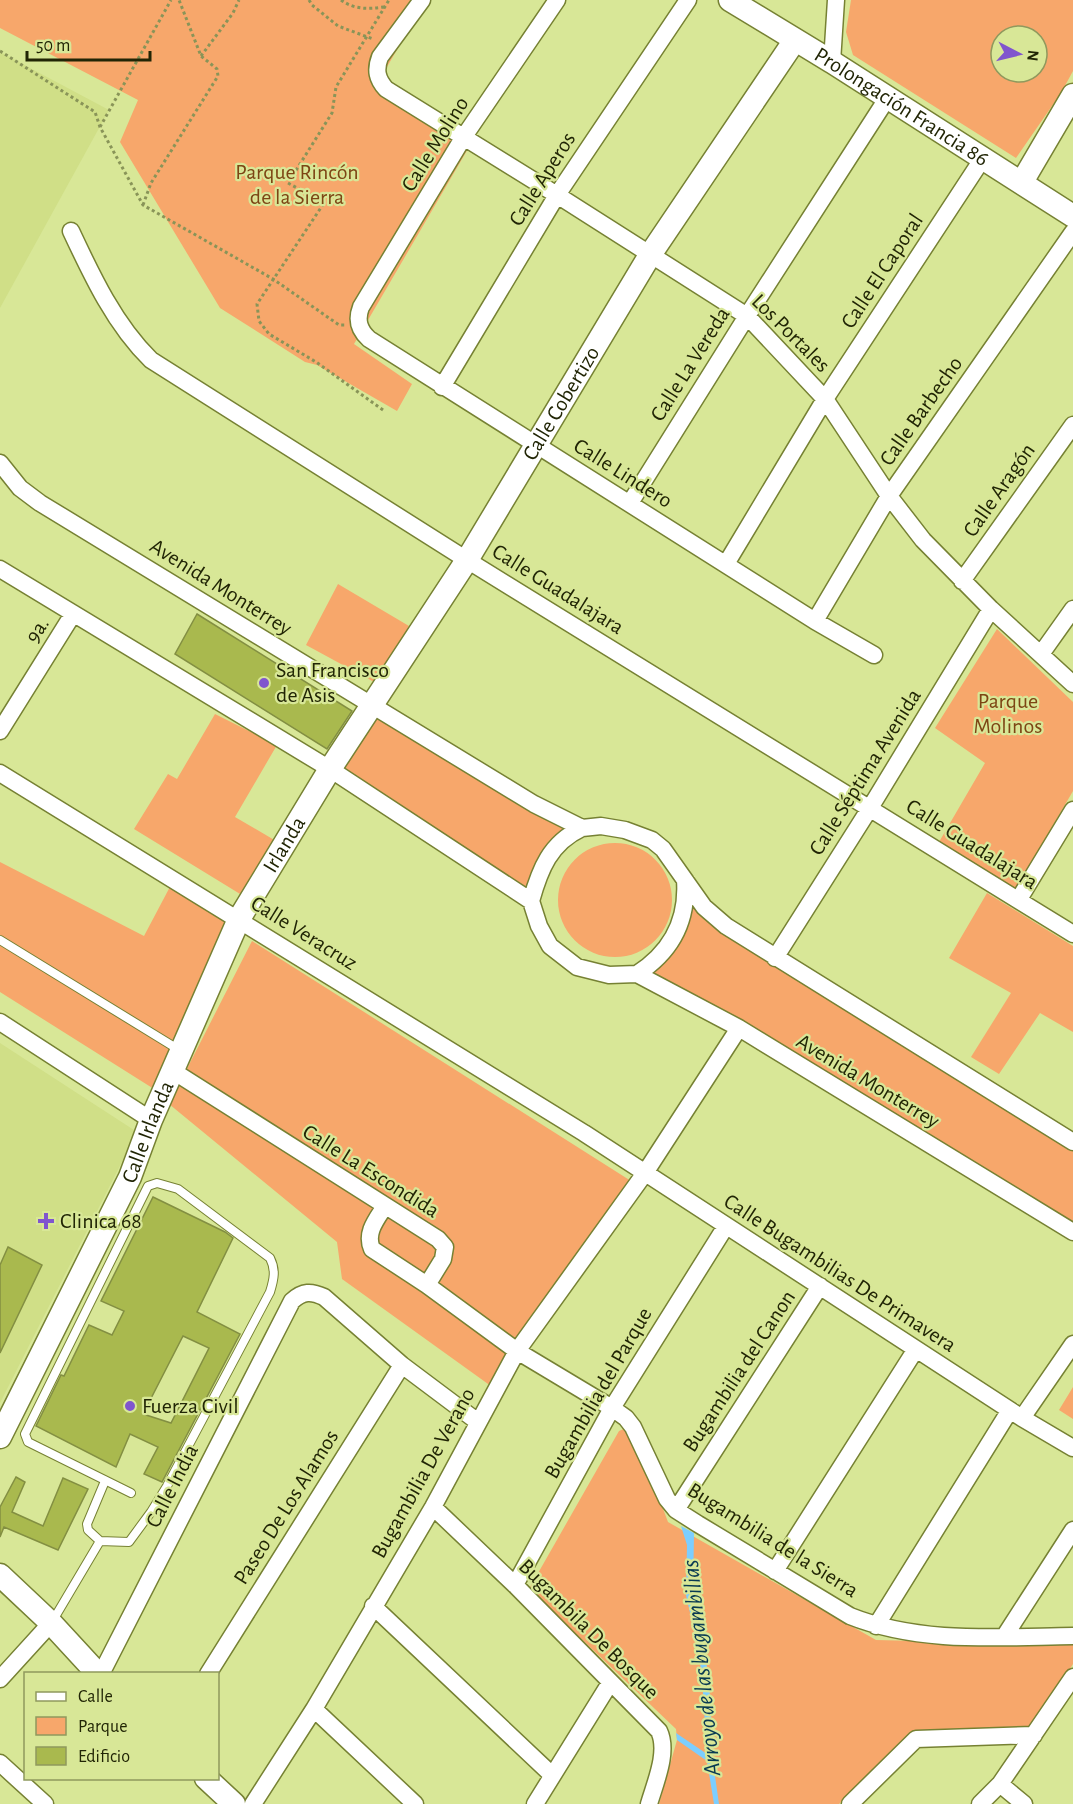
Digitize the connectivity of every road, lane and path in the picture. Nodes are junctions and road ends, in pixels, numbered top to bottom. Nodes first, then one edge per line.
1 (171, 0) edge
2 (179, 0) edge
3 (239, 0) edge
4 (309, 0) edge
5 (341, 0) edge
6 (389, 0) edge
7 (422, 0) edge
8 (557, 0) edge
9 (688, 0) edge
10 (730, 0) edge
11 (836, 0) edge
12 (384, 7) junction
13 (366, 36) junction
14 (795, 40) junction
15 (388, 46) junction
16 (0, 51) edge
17 (201, 56) junction
18 (832, 62) junction
19 (1073, 95) edge
20 (888, 97) junction
21 (100, 127) junction
22 (463, 138) junction
23 (983, 158) junction
24 (1022, 182) junction
25 (557, 195) junction
26 (143, 205) junction
27 (1073, 216) edge
28 (71, 231) dead end
29 (1073, 232) edge
30 (650, 255) junction
31 (273, 279) junction
32 (747, 316) junction
33 (359, 320) junction
34 (442, 387) junction
35 (825, 399) junction
36 (382, 410) dead end
37 (1073, 424) edge
38 (537, 445) junction
39 (0, 464) edge
40 (889, 496) junction
41 (630, 503) junction
42 (466, 560) junction
43 (726, 564) junction
44 (0, 569) edge
45 (962, 582) junction
46 (991, 609) junction
47 (1073, 609) edge
48 (73, 614) junction
49 (815, 621) junction
50 (1041, 654) junction
51 (874, 655) dead end
52 (1073, 684) edge
53 (371, 706) junction
54 (0, 731) edge
55 (330, 769) junction
56 (0, 773) edge
57 (870, 808) junction
58 (1073, 810) edge
59 (582, 828) junction
60 (685, 880) junction
61 (1019, 899) junction
62 (531, 902) junction
63 (238, 919) junction
64 (1073, 934) edge
65 (0, 940) edge
66 (775, 958) junction
67 (637, 974) junction
68 (0, 1022) edge
69 (739, 1028) junction
70 (177, 1061) junction
71 (151, 1120) junction
72 (584, 1133) joint
73 (1073, 1142) edge
74 (645, 1173) junction
75 (385, 1206) junction
76 (726, 1226) junction
77 (1073, 1232) edge
78 (427, 1285) junction
79 (820, 1286) junction
80 (1073, 1344) edge
81 (916, 1349) junction
82 (517, 1351) junction
83 (402, 1365) junction
84 (612, 1408) junction
85 (1016, 1414) junction
86 (478, 1422) junction
87 (0, 1437) edge
88 (1073, 1448) edge
89 (105, 1481) junction
90 (131, 1493) dead end
91 (433, 1507) junction
92 (676, 1510) junction
93 (1073, 1530) edge
94 (100, 1541) junction
95 (775, 1571) junction
96 (0, 1575) edge
97 (515, 1586) junction
98 (373, 1606) junction
99 (51, 1623) junction
100 (876, 1626) junction
101 (1073, 1636) edge
102 (1004, 1637) junction
103 (97, 1672) edge
104 (100, 1672) edge
105 (209, 1672) edge
106 (1073, 1677) edge
107 (0, 1679) edge
108 (610, 1683) junction
109 (314, 1709) junction
110 (1034, 1735) junction
111 (0, 1763) edge
112 (552, 1775) junction
113 (207, 1780) edge
114 (1000, 1784) junction
115 (45, 1804) edge
116 (234, 1804) edge
117 (253, 1804) edge
118 (415, 1804) edge
119 (536, 1804) edge
120 (649, 1804) edge
121 (850, 1804) edge
122 (980, 1804) edge
123 (1024, 1804) edge

1 - 21 path
2 - 17 path
3 - 17 path
4 - 13 path
5 - 12 path
6 - 12 path
7 - 15 street
8 - 22 street, Calle Molino
9 - 25 street, Calle Aperos
10 - 14 street, Prolongación Francia 86
11 - 18 street
12 - 13 path
13 - 15 path
13 - 31 path
14 - 18 street, Prolongación Francia 86
14 - 30 street, Calle Cobertizo
15 - 22 street, Los Portales
16 - 21 path
17 - 26 path
18 - 20 street, Prolongación Francia 86
19 - 24 street
20 - 23 street, Prolongación Francia 86
20 - 32 street, Calle La Vereda
21 - 26 path
22 - 25 street, Los Portales
22 - 33 street, Calle Molino
23 - 24 street, Prolongación Francia 86
23 - 35 street, Calle El Caporal
24 - 27 street, Prolongación Francia 86
25 - 30 street, Los Portales
25 - 34 street, Calle Aperos
26 - 31 path
28 - 42 street, Calle Guadalajara
29 - 40 street, Calle Barbecho
30 - 32 street, Los Portales
30 - 38 street, Calle Cobertizo
31 - 33 path
31 - 36 path
32 - 35 street, Los Portales
32 - 41 street, Calle La Vereda
33 - 34 street, Calle Lindero
34 - 38 street, Calle Lindero
35 - 40 street, Los Portales
35 - 43 street, Calle El Caporal
37 - 45 street, Calle Aragón
38 - 41 street, Calle Lindero
38 - 42 street, Calle Cobertizo
39 - 53 street, Avenida Monterrey
40 - 45 street, Los Portales
40 - 49 street, Calle Barbecho
41 - 43 street, Calle Lindero
42 - 53 street, Calle Cobertizo
42 - 57 street, Calle Guadalajara
43 - 49 street, Calle Lindero
44 - 48 street
45 - 46 street, Los Portales
46 - 50 street, Los Portales
46 - 57 street, Calle Séptima Avenida
47 - 50 street
48 - 54 street, 9a.
48 - 55 street
49 - 51 street, Calle Lindero
50 - 52 street, Los Portales
53 - 55 street, Calle Cobertizo
53 - 59 street, Avenida Monterrey
55 - 62 street
55 - 63 street, Irlanda
56 - 63 street, Calle Veracruz
57 - 61 street, Calle Guadalajara
57 - 66 street, Calle Séptima Avenida
58 - 61 street
59 - 60 street, Avenida Monterrey
59 - 62 street
60 - 66 street, Avenida Monterrey
60 - 67 street
61 - 64 street, Calle Guadalajara
62 - 67 street, Avenida Monterrey
63 - 70 street, Calle Irlanda
63 - 72 street, Calle Veracruz
65 - 70 lane
66 - 73 street, Avenida Monterrey
67 - 69 street, Avenida Monterrey
68 - 71 street
69 - 74 street
69 - 77 street, Avenida Monterrey
70 - 71 street, Calle Irlanda
70 - 75 street, Calle La Escondida
71 - 87 street, Calle Irlanda
72 - 74 street, Calle Bugambilias De Primavera
74 - 76 street, Calle Bugambilias De Primavera
74 - 82 street, Bugambilia De Verano
75 - 78 street
75 - 78 street, Calle La Escondida
76 - 79 street, Calle Bugambilias De Primavera
76 - 84 street, Bugambilia del Parque
78 - 82 street
79 - 81 street, Calle Bugambilias De Primavera
79 - 92 street, Bugambilia del Canon
80 - 85 street
81 - 85 street, Calle Bugambilias De Primavera
81 - 95 street
82 - 84 street, Bugambilia de la Sierra
82 - 86 street, Bugambilia De Verano
83 - 86 street
83 - 104 street, Calle India
83 - 105 street, Paseo De Los Alamos
84 - 92 street, Bugambilia de la Sierra
84 - 97 street, Bugambilia del Parque
85 - 88 street, Calle Bugambilias De Primavera
85 - 100 street
86 - 91 street, Bugambilia De Verano
89 - 90 lane
89 - 94 lane
89 - 94 lane
91 - 97 street, Bugambila De Bosque
91 - 98 street, Bugambilia De Verano
92 - 95 street, Bugambilia de la Sierra
93 - 102 street
94 - 99 lane
95 - 100 street, Bugambilia de la Sierra
96 - 99 street
97 - 108 street, Bugambila De Bosque
98 - 109 street, Bugambilia De Verano
98 - 112 street
99 - 103 street
99 - 107 street
100 - 102 street, Bugambilia de la Sierra
101 - 102 street, Bugambilia de la Sierra
106 - 110 street
108 - 112 street
108 - 120 street, Bugambila De Bosque
109 - 117 street, Bugambilia De Verano
109 - 118 street
110 - 114 street
110 - 121 street
111 - 115 street
112 - 119 street
113 - 116 street
114 - 122 street
114 - 123 street

